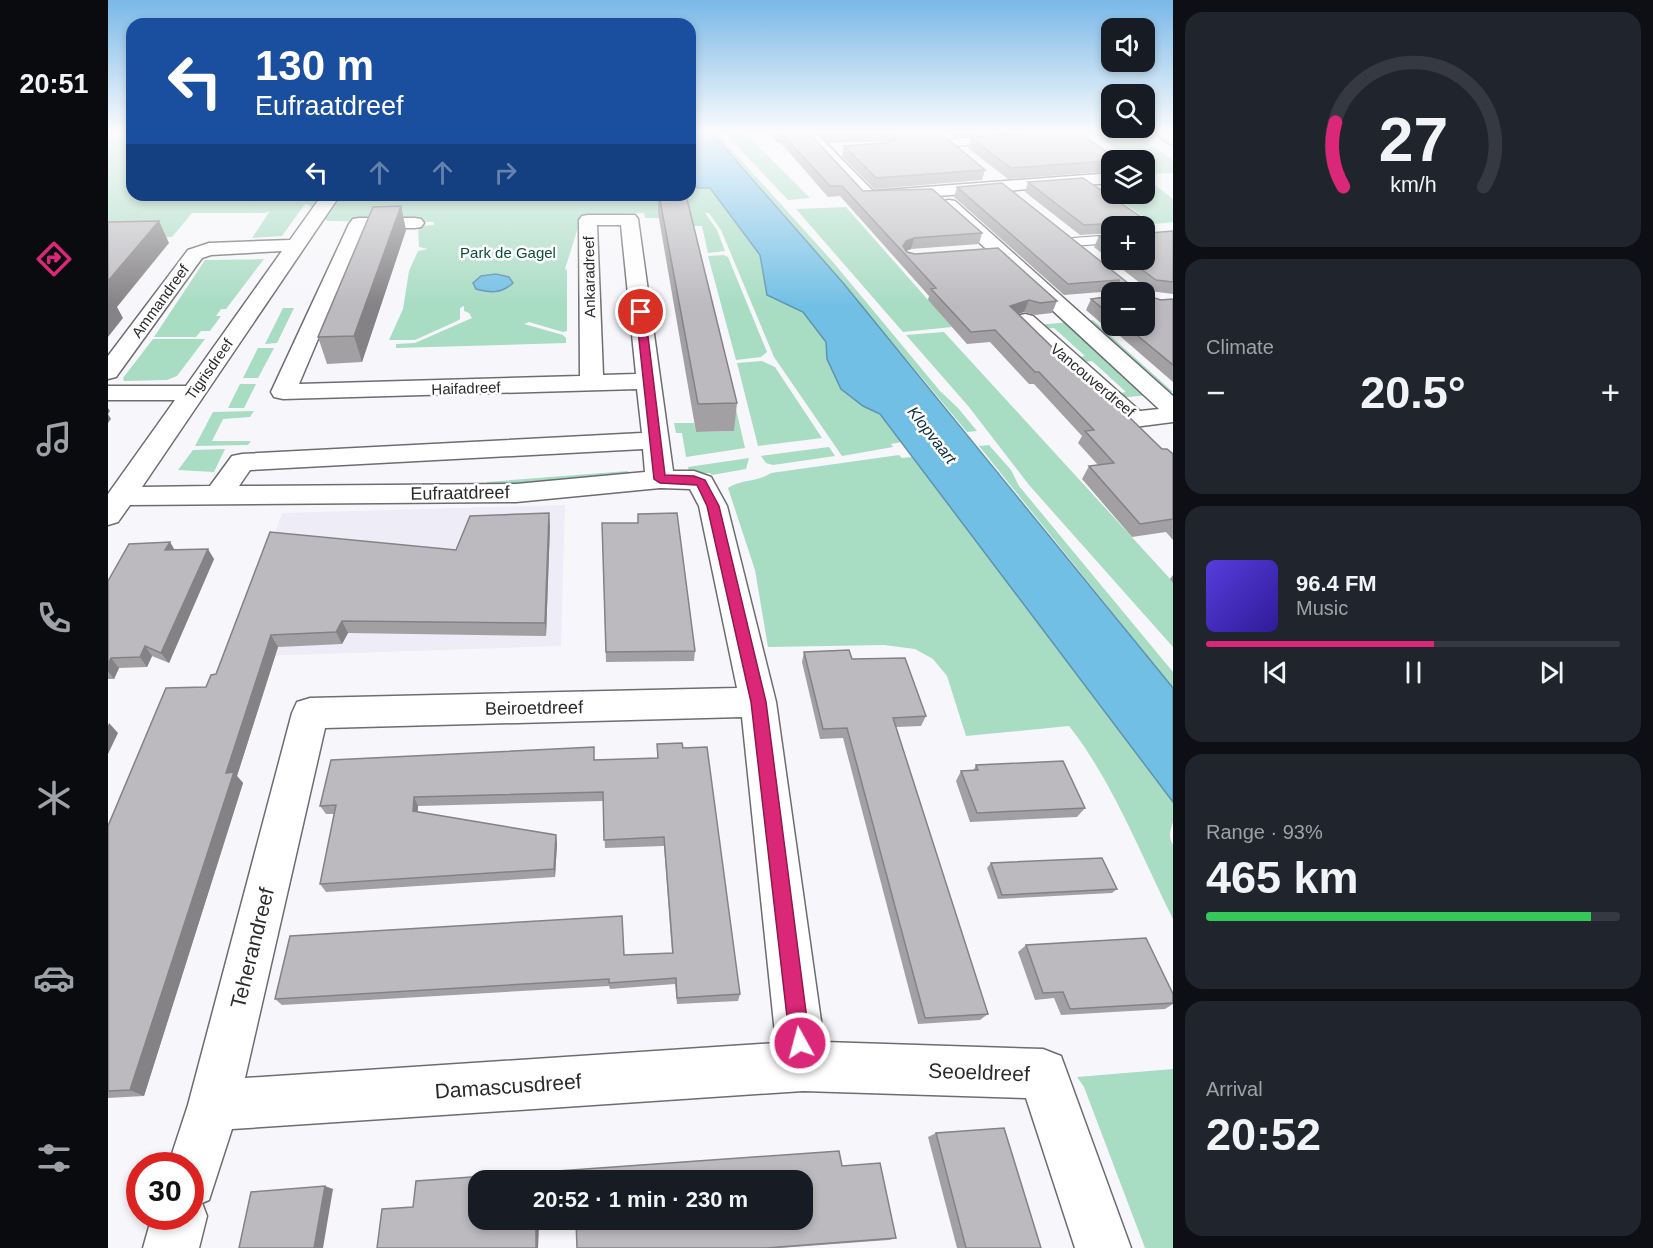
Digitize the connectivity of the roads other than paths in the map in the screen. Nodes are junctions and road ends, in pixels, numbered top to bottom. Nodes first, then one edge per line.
1 (862, 189) edge
2 (959, 189) edge
3 (1008, 189) edge
4 (934, 191) junction
5 (331, 201) edge
6 (1027, 204) edge
7 (416, 223) dead end
8 (333, 224) junction
9 (1056, 228) edge
10 (1101, 240) edge
11 (1073, 242) junction
12 (296, 245) junction
13 (1000, 251) junction
14 (978, 253) edge
15 (1095, 260) edge
16 (1088, 301) edge
17 (1059, 304) junction
18 (1025, 321) edge
19 (108, 372) edge
20 (650, 381) junction
21 (592, 384) junction
22 (283, 392) joint
23 (108, 393) edge
24 (192, 393) junction
25 (1172, 415) edge
26 (656, 440) junction
27 (660, 479) junction
28 (218, 496) junction
29 (115, 505) edge
30 (758, 702) junction
31 (310, 713) joint
32 (803, 1066) junction
33 (213, 1105) junction
34 (199, 1152) edge
35 (176, 1230) edge
36 (171, 1248) edge
37 (1103, 1248) edge

1 - 4 street
2 - 4 street
3 - 6 street
4 - 13 street, Vancouverdreef
5 - 8 street, Tigrisdreef
7 - 8 street
8 - 12 street, Tigrisdreef
8 - 22 street, Tigrisdreef
9 - 11 street
10 - 11 street
11 - 15 street
12 - 19 street, Ammandreef
12 - 24 street, Tigrisdreef
13 - 14 street
13 - 17 street, Vancouverdreef
16 - 17 street
17 - 25 street, Vancouverdreef
18 - 25 street, Vancouverdreef
20 - 21 street, Haifadreef
20 - 21 street, Ankaradreef
20 - 26 street, Ankaradreef
21 - 22 street, Haifadreef
23 - 24 street
24 - 29 street, Tigrisdreef
26 - 27 street, Ankaradreef
26 - 28 street
27 - 28 street, Eufraatdreef
27 - 30 street, Eufraatdreef
28 - 29 street, Eufraatdreef
30 - 31 street, Beiroetdreef
30 - 32 street
31 - 33 street, Teherandreef
32 - 33 street, Damascusdreef
32 - 37 street, Seoeldreef
33 - 34 street, Teherandreef
35 - 36 street

